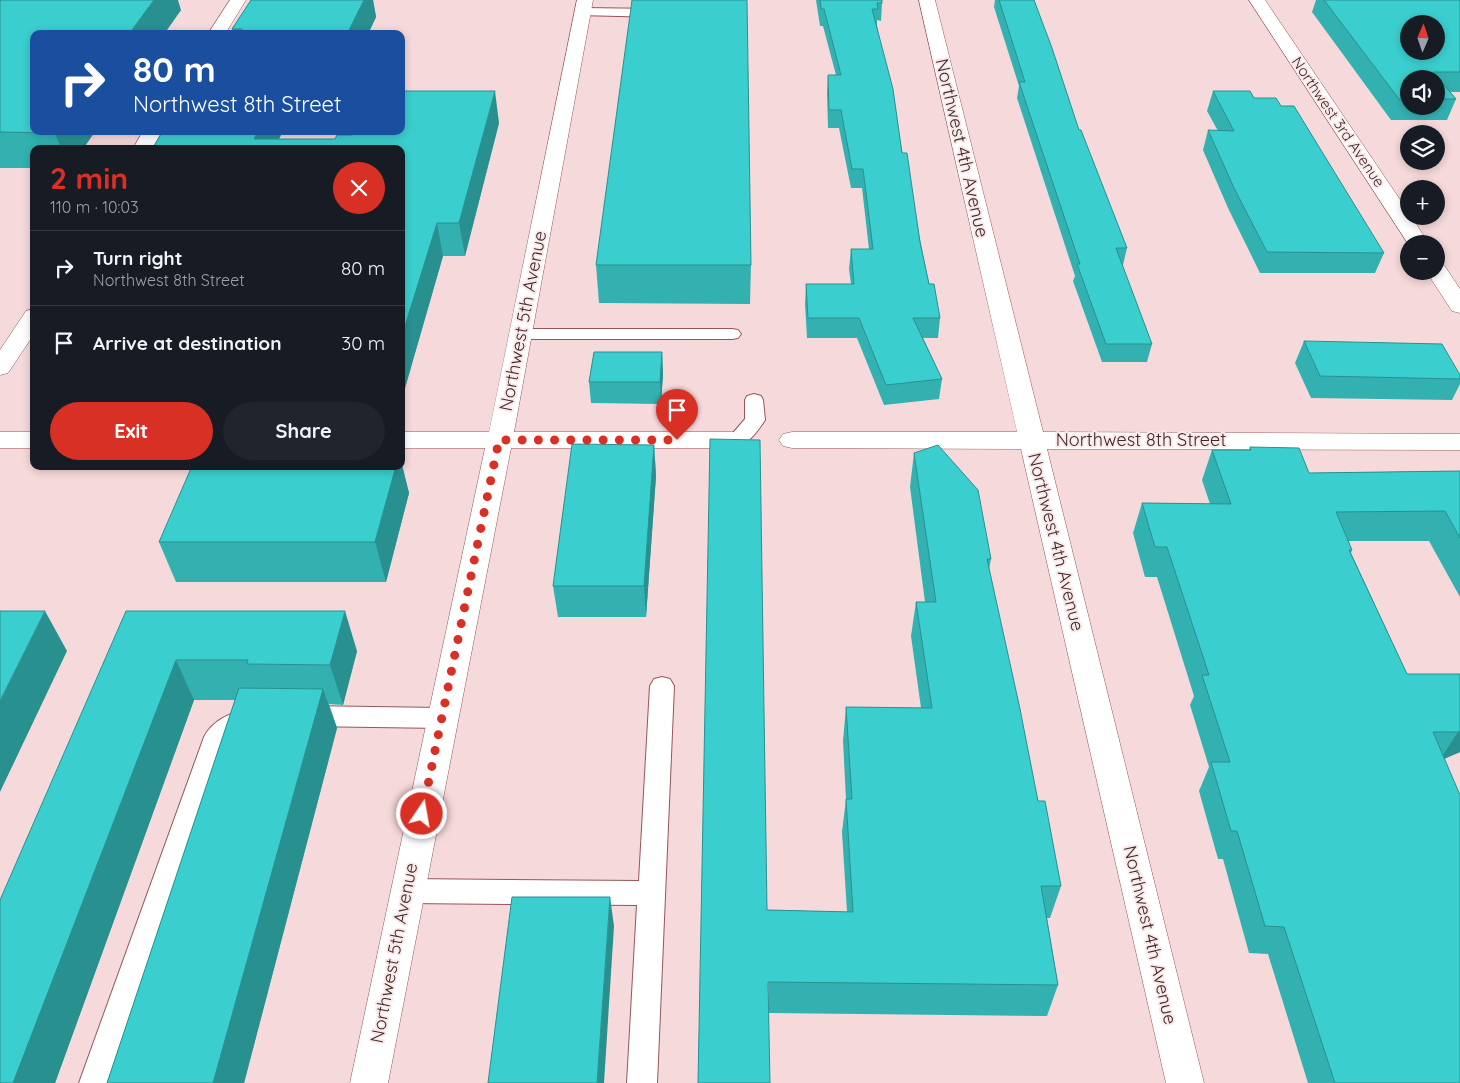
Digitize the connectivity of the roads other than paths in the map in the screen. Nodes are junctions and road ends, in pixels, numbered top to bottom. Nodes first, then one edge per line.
1 (238, 0) edge
2 (926, 0) edge
3 (1257, 0) edge
4 (584, 6) edge
5 (671, 12) edge
6 (219, 30) edge
7 (1413, 235) edge
8 (1443, 280) edge
9 (1460, 306) edge
10 (30, 322) edge
11 (521, 334) junction
12 (732, 334) dead end
13 (0, 368) edge
14 (754, 400) dead end
15 (1031, 439) junction
16 (0, 440) edge
17 (30, 440) edge
18 (405, 440) edge
19 (499, 440) junction
20 (736, 440) joint
21 (792, 440) dead end
22 (1460, 442) edge
23 (662, 686) dead end
24 (442, 718) junction
25 (406, 891) junction
26 (651, 893) junction
27 (94, 1083) edge
28 (368, 1083) edge
29 (642, 1083) edge
30 (1185, 1083) edge

1 - 6 street
2 - 15 street, Northwest 4th Avenue
3 - 7 street, Northwest 3rd Avenue
4 - 5 lane
4 - 11 street, Northwest 5th Avenue
8 - 9 street
10 - 13 street
11 - 12 lane
11 - 19 street, Northwest 5th Avenue
14 - 20 lane
15 - 21 street, Northwest 8th Street
15 - 22 street, Northwest 8th Street
15 - 30 street, Northwest 4th Avenue
16 - 17 street
18 - 19 street
19 - 20 street
19 - 24 street, Northwest 5th Avenue
23 - 26 lane
24 - 25 street, Northwest 5th Avenue
24 - 27 lane
25 - 26 lane
25 - 28 street, Northwest 5th Avenue
26 - 29 lane

